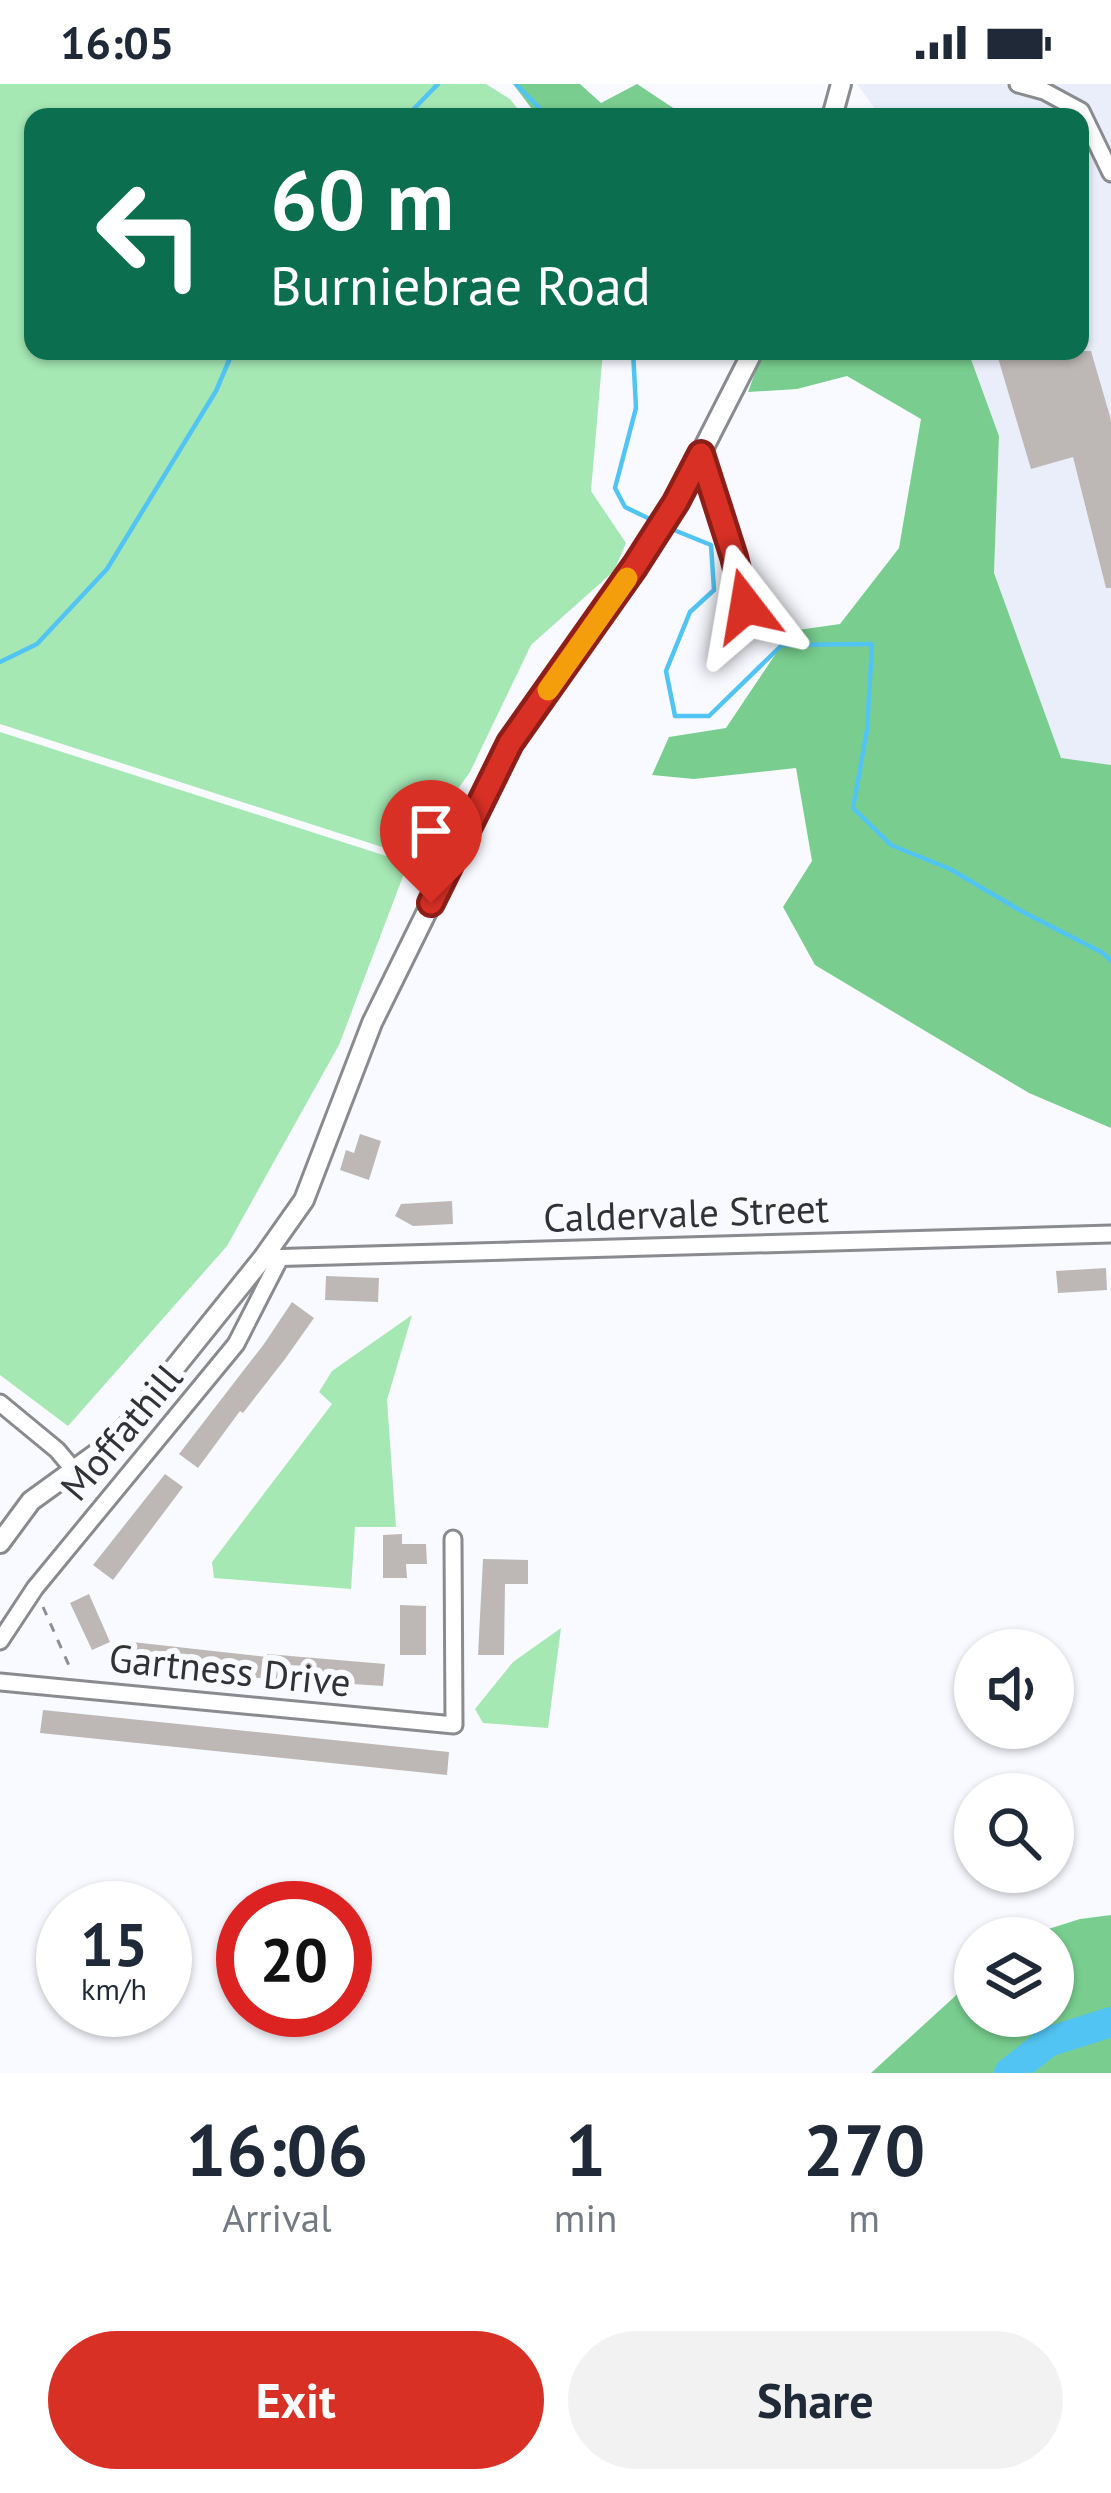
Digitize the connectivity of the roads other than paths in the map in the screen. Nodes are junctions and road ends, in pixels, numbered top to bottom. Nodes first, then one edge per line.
1 (1018, 84) edge
2 (1075, 108) edge
3 (1089, 126) edge
4 (1110, 166) edge
5 (748, 360) edge
6 (701, 454) junction
7 (746, 606) dead end
8 (1111, 1234) edge
9 (271, 1258) junction
10 (0, 1403) edge
11 (73, 1469) junction
12 (453, 1539) dead end
13 (0, 1544) edge
14 (0, 1640) edge
15 (0, 1682) edge

1 - 2 street
3 - 4 street
5 - 6 street
6 - 7 lane
6 - 9 street
8 - 9 street, Caldervale Street
9 - 11 street
9 - 14 street, Moffathill
10 - 11 street
11 - 13 street
12 - 15 street, Gartness Drive

